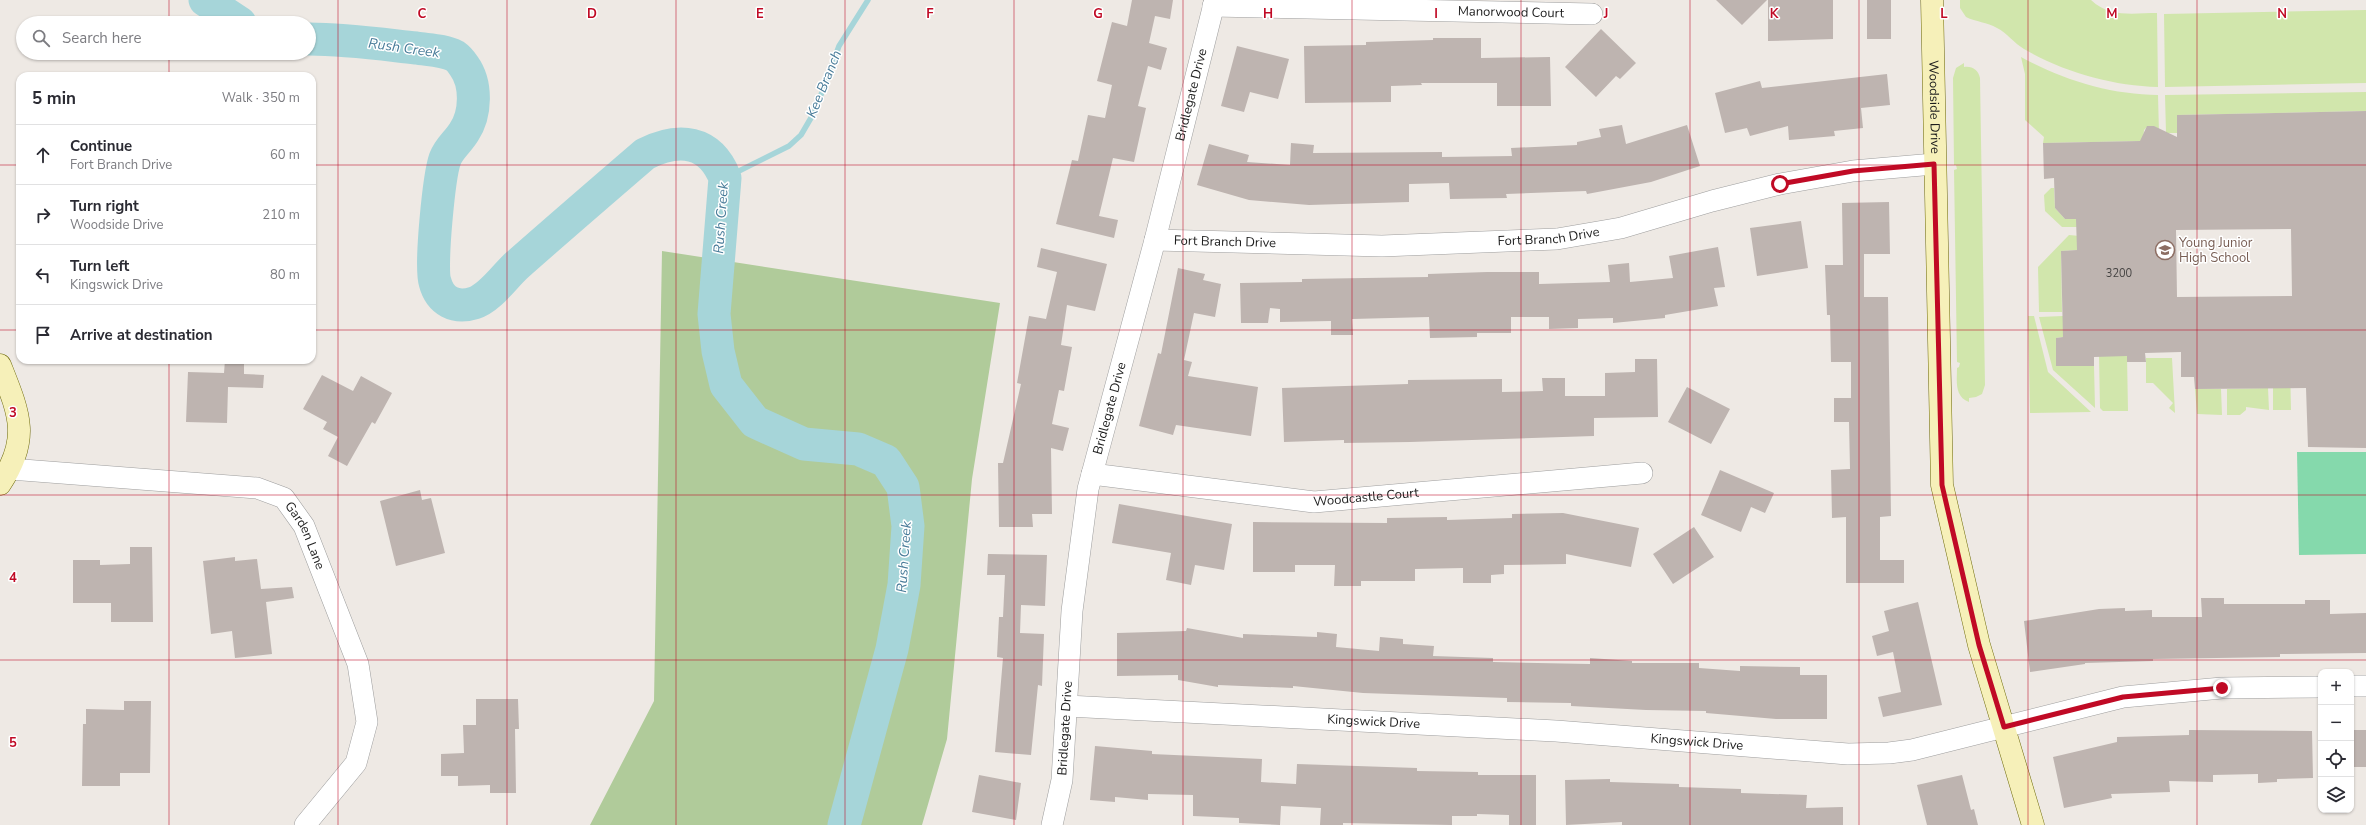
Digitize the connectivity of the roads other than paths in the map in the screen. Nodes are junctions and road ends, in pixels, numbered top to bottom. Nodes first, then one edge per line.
1 (1932, 0) edge
2 (1214, 3) edge
3 (1592, 14) dead end
4 (1934, 164) junction
5 (1155, 240) junction
6 (0, 365) edge
7 (1642, 473) dead end
8 (1092, 474) junction
9 (5, 477) edge
10 (2354, 686) edge
11 (2366, 686) edge
12 (2318, 687) edge
13 (1067, 706) junction
14 (2004, 727) junction
15 (305, 825) edge
16 (1052, 825) edge
17 (2033, 825) edge

1 - 4 street, Woodside Drive
2 - 3 street, Manorwood Court
2 - 5 street, Bridlegate Drive
4 - 5 street, Fort Branch Drive
4 - 14 street, Woodside Drive
5 - 8 street, Bridlegate Drive
6 - 9 street
7 - 8 street, Woodcastle Court
8 - 13 street, Bridlegate Drive
9 - 15 street, Garden Lane
10 - 11 street
12 - 14 street, Kingswick Drive
13 - 14 street, Kingswick Drive
13 - 16 street, Bridlegate Drive
14 - 17 street, Woodside Drive

